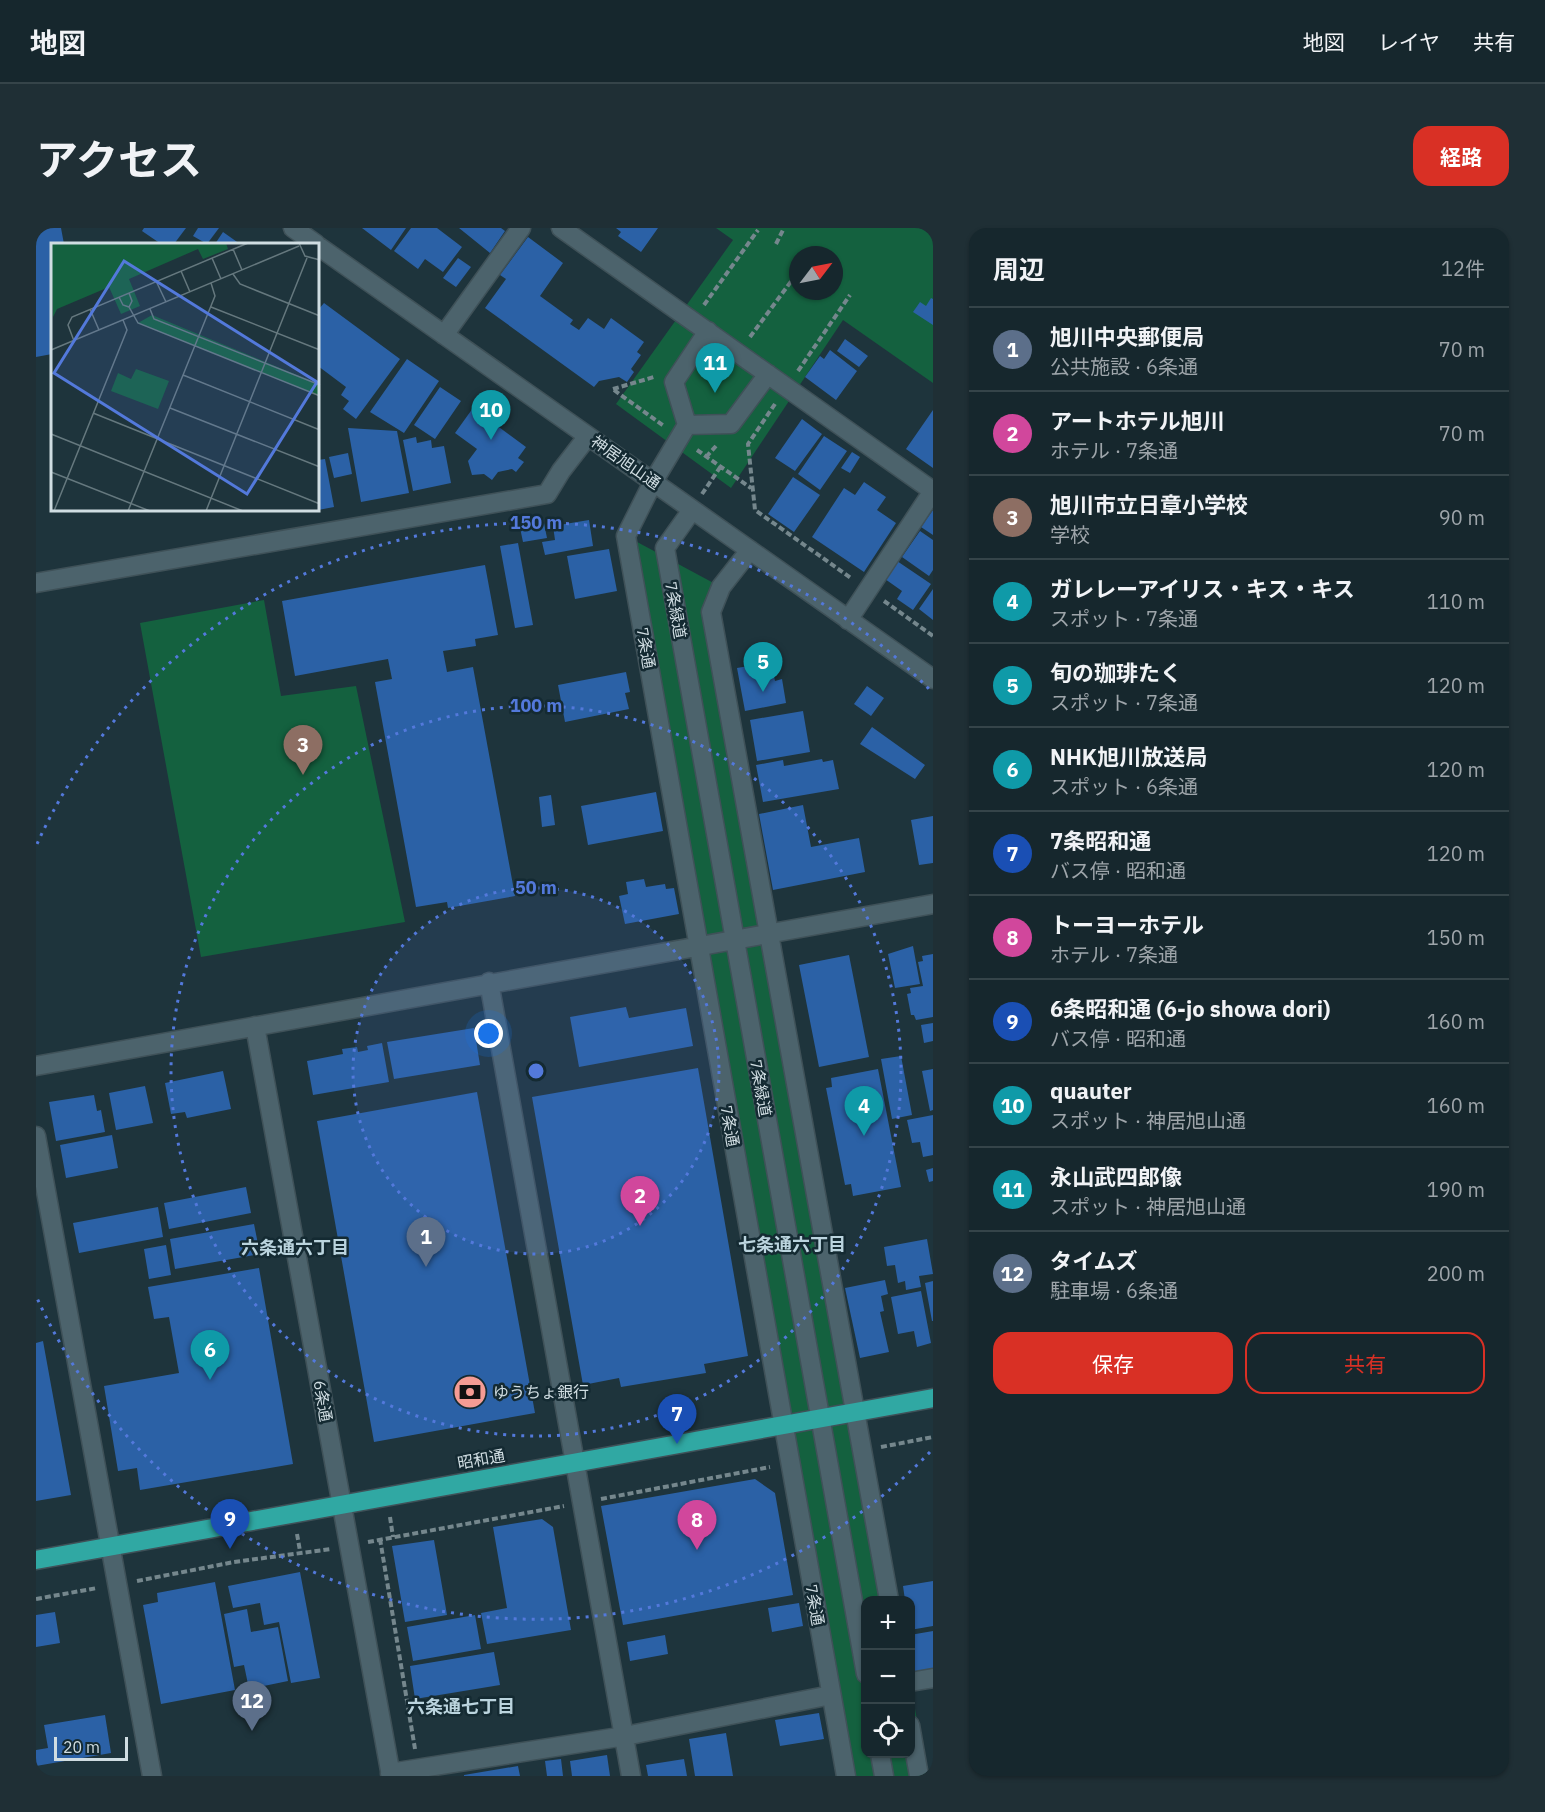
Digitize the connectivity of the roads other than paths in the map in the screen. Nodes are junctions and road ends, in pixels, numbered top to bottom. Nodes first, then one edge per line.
1 (293, 228) edge
2 (521, 228) edge
3 (561, 228) edge
4 (314, 243) edge
5 (320, 247) edge
6 (708, 332) junction
7 (444, 335) junction
8 (768, 374) junction
9 (687, 425) junction
10 (588, 436) junction
11 (653, 482) junction
12 (692, 510) junction
13 (750, 550) junction
14 (36, 583) edge
15 (848, 620) junction
16 (933, 679) edge
17 (933, 904) edge
18 (770, 932) junction
19 (735, 939) junction
20 (698, 945) junction
21 (489, 982) junction
22 (255, 1026) junction
23 (36, 1066) edge
24 (36, 1136) edge
25 (933, 1398) edge
26 (856, 1412) junction
27 (820, 1418) junction
28 (783, 1424) junction
29 (573, 1462) junction
30 (342, 1504) junction
31 (111, 1546) junction
32 (36, 1560) edge
33 (888, 1596) edge
34 (862, 1650) edge
35 (933, 1678) edge
36 (915, 1681) edge
37 (831, 1695) junction
38 (626, 1736) junction
39 (915, 1753) edge
40 (881, 1758) edge
41 (391, 1774) edge
42 (152, 1776) edge
43 (631, 1776) edge
44 (846, 1776) edge
45 (884, 1776) edge
46 (919, 1776) edge

1 - 4 street, 神居旭山通
2 - 7 street
3 - 6 street
5 - 7 street, 神居旭山通
6 - 8 street
6 - 9 street
7 - 10 street, 神居旭山通
8 - 9 street
8 - 15 street
9 - 11 street, 7条通
10 - 11 street, 神居旭山通
10 - 14 street
11 - 12 street, 神居旭山通
11 - 20 street, 7条通
12 - 13 street, 神居旭山通
12 - 19 street, 7条緑道
13 - 15 street, 神居旭山通
13 - 18 street
15 - 16 street, 神居旭山通
17 - 18 street
18 - 19 street
18 - 26 street
19 - 20 street
19 - 27 street, 7条緑道
20 - 21 street
20 - 28 street, 7条通
21 - 22 street
21 - 29 street
22 - 23 street
22 - 30 street, 6条通
24 - 31 street
25 - 26 highway, 昭和通
26 - 27 highway, 昭和通
26 - 33 street
27 - 28 highway, 昭和通
27 - 34 street, 7条緑道
28 - 29 highway, 昭和通
28 - 37 street, 7条通
29 - 30 highway, 昭和通
29 - 38 street
30 - 31 highway, 昭和通
30 - 41 street, 6条通
31 - 32 highway, 昭和通
31 - 42 street
35 - 36 street
37 - 38 street
37 - 44 street, 7条通
38 - 41 street
38 - 43 street
39 - 46 street
40 - 45 street

